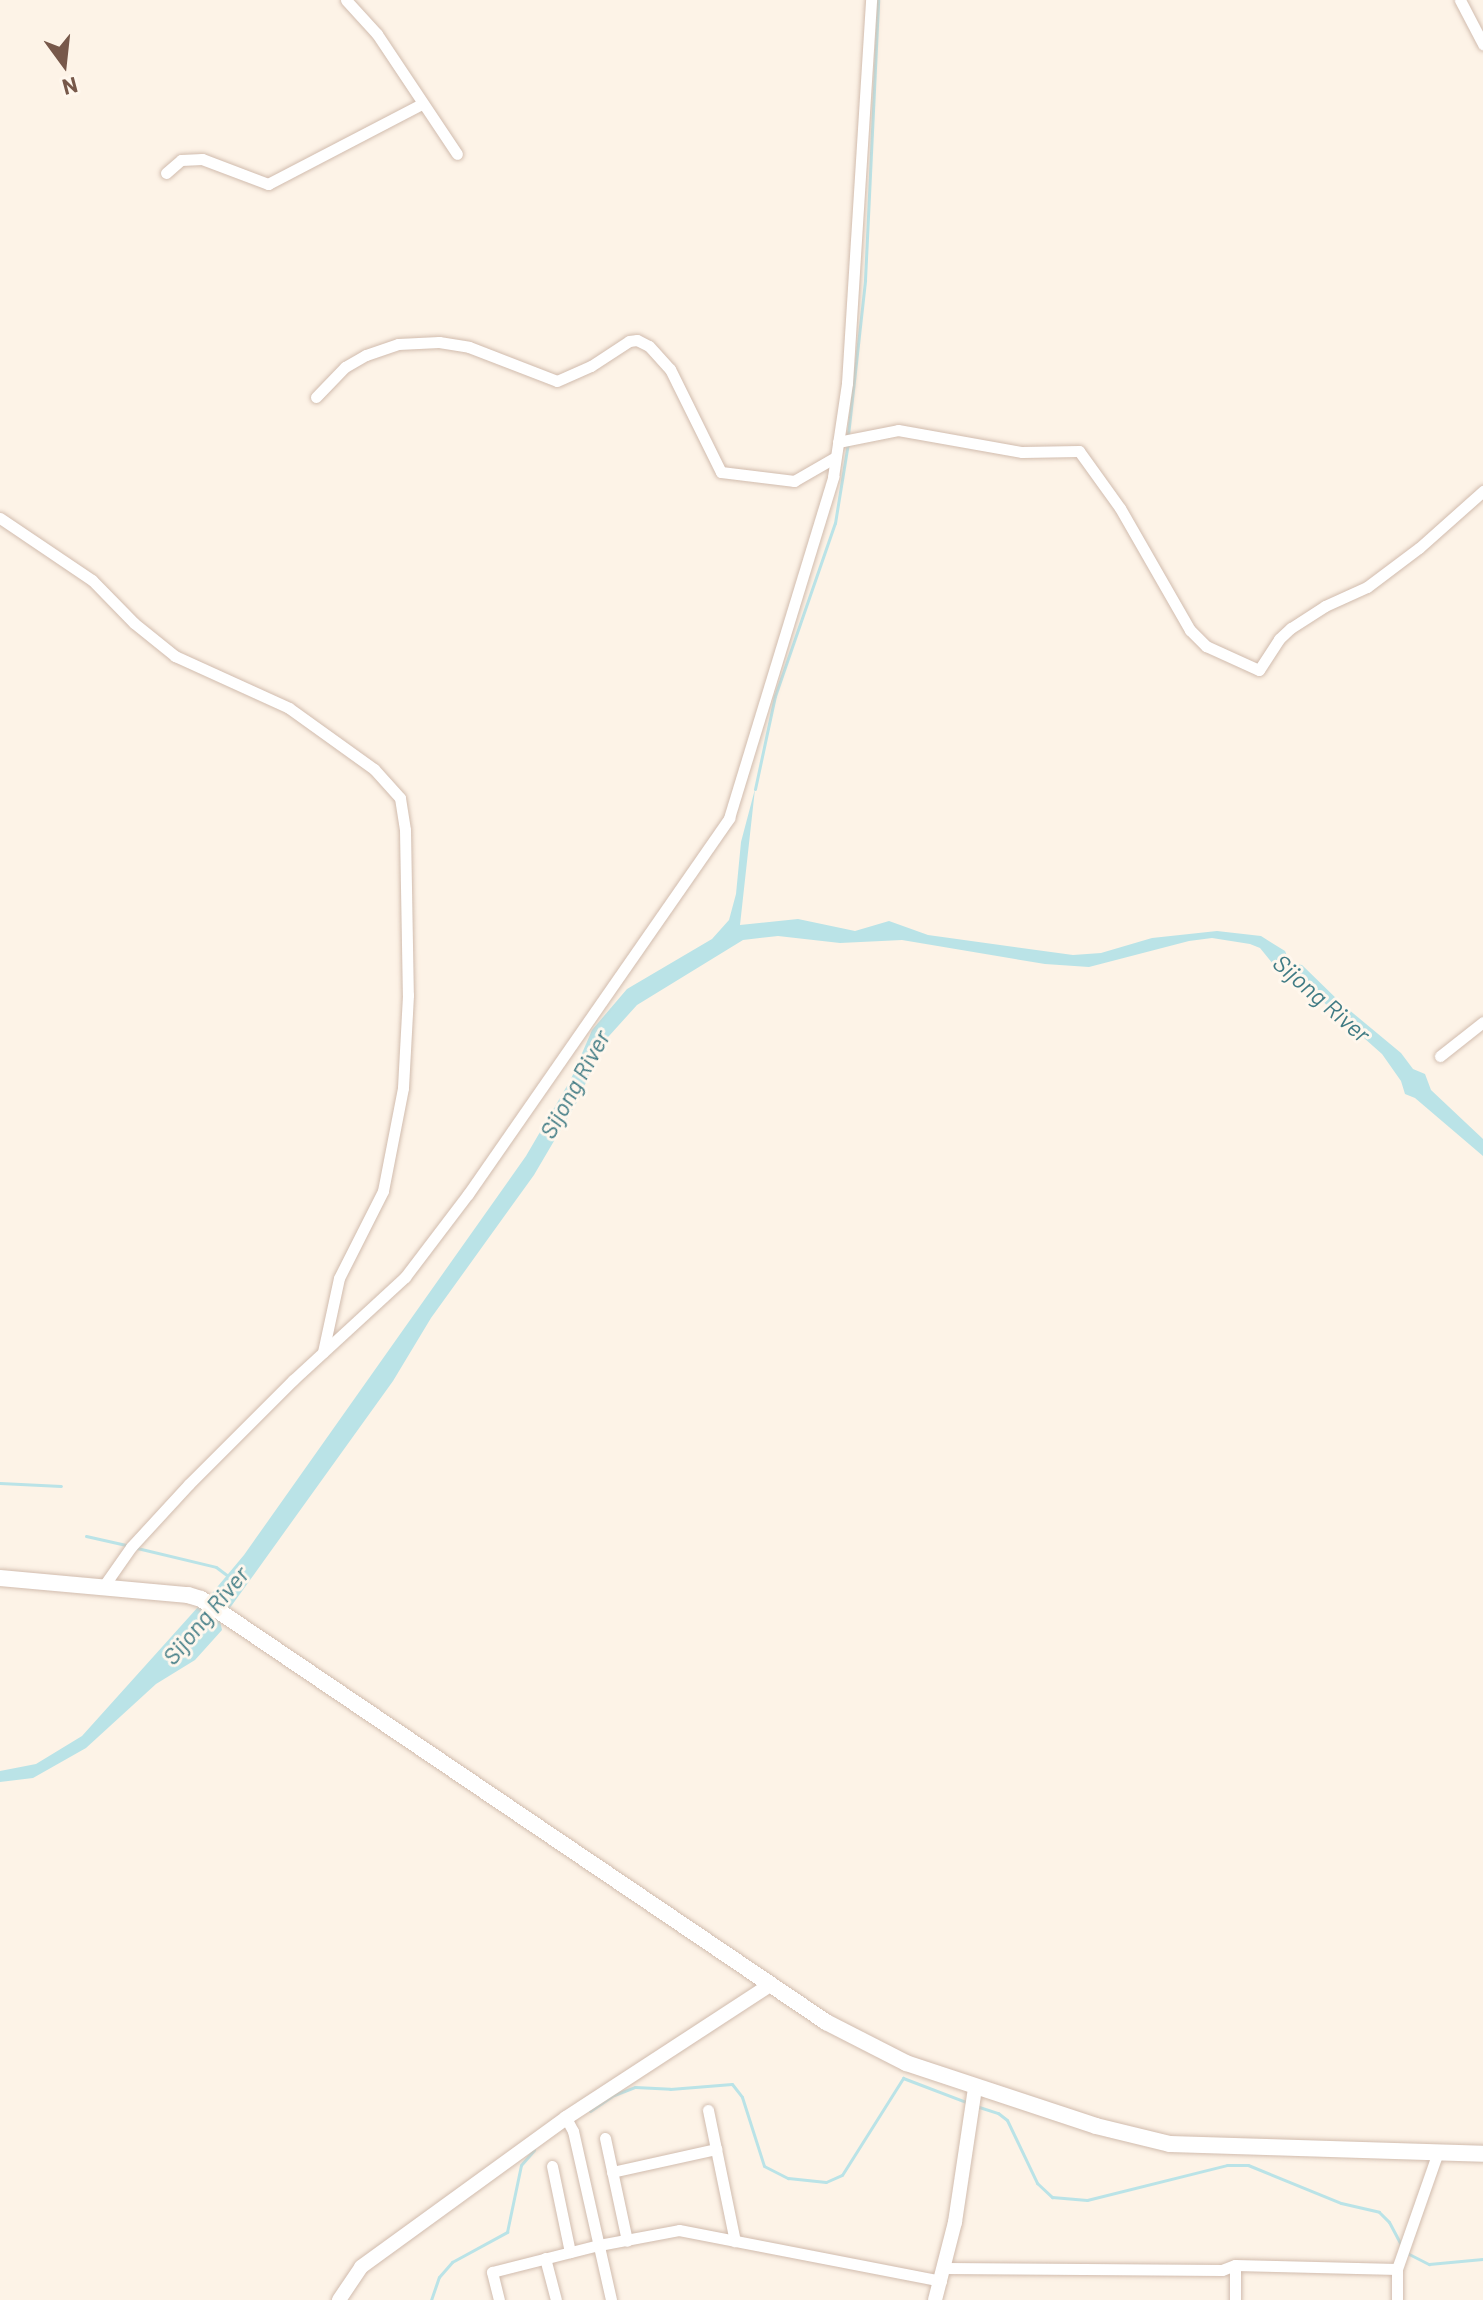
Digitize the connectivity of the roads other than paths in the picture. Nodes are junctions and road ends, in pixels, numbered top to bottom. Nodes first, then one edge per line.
1 (346, 0) edge
2 (871, 0) edge
3 (1460, 0) edge
4 (1483, 44) edge
5 (422, 104) junction
6 (457, 154) dead end
7 (166, 173) dead end
8 (316, 397) dead end
9 (838, 442) junction
10 (834, 458) junction
11 (1483, 491) edge
12 (0, 518) edge
13 (1483, 1022) edge
14 (1440, 1056) dead end
15 (322, 1353) junction
16 (0, 1578) edge
17 (103, 1587) junction
18 (770, 1985) junction
19 (975, 2088) junction
20 (708, 2110) dead end
21 (566, 2118) junction
22 (605, 2138) dead end
23 (716, 2149) junction
24 (1438, 2152) junction
25 (1483, 2154) edge
26 (552, 2166) dead end
27 (612, 2172) junction
28 (627, 2241) junction
29 (735, 2241) junction
30 (599, 2245) junction
31 (570, 2252) junction
32 (545, 2258) junction
33 (1235, 2265) junction
34 (1397, 2269) junction
35 (943, 2274) junction
36 (339, 2300) edge
37 (499, 2300) edge
38 (556, 2300) edge
39 (611, 2300) edge
40 (935, 2300) edge
41 (1235, 2300) edge
42 (1397, 2300) edge

1 - 5 street
2 - 9 street
3 - 4 street
5 - 6 street
5 - 7 street
8 - 10 street
9 - 10 street
9 - 11 street
10 - 15 street
12 - 15 street
13 - 14 street
15 - 17 street
16 - 17 main road
17 - 18 main road
18 - 19 main road
18 - 21 street
19 - 24 main road
19 - 35 street
20 - 23 street
21 - 30 street
21 - 36 street
22 - 27 street
23 - 27 street
23 - 29 street
24 - 25 main road
24 - 34 street
26 - 31 street
27 - 28 street
28 - 29 street
28 - 30 street
29 - 35 street
30 - 31 street
30 - 39 street
31 - 32 street
32 - 37 street
32 - 38 street
33 - 34 street
33 - 35 street
33 - 41 street
34 - 42 street
35 - 40 street

